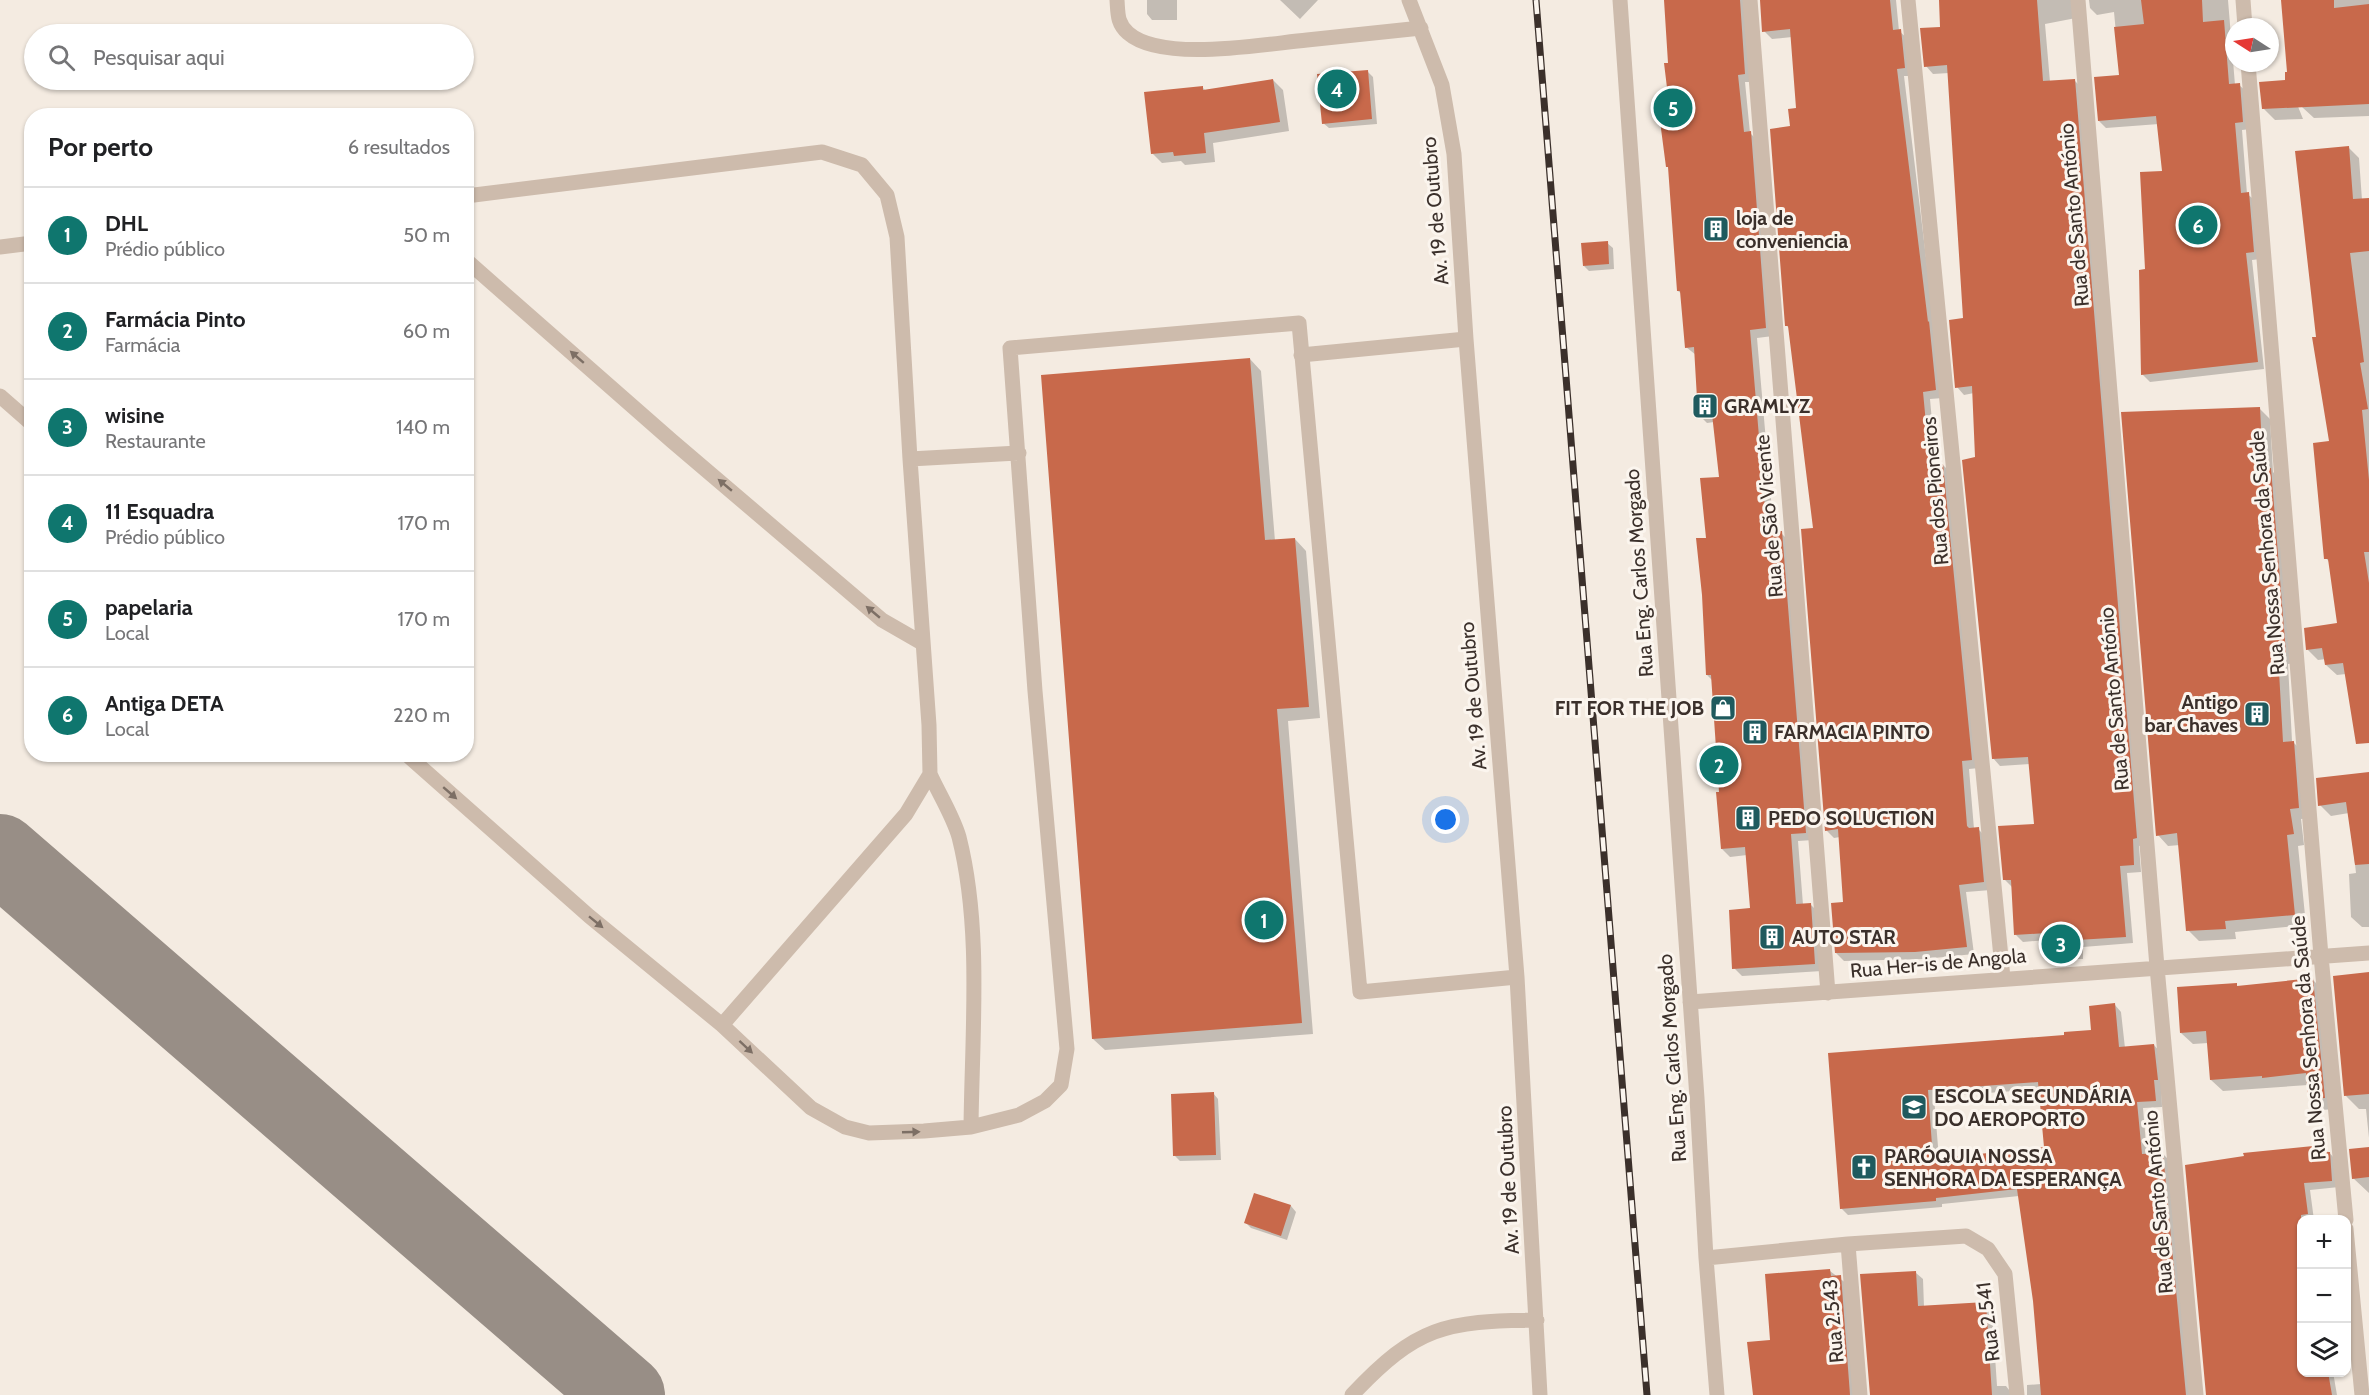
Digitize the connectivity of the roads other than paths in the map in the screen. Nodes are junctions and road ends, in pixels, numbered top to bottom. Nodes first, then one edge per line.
1 (1117, 0) edge
2 (1409, 0) edge
3 (1620, 0) edge
4 (1750, 0) edge
5 (1908, 0) edge
6 (2078, 0) edge
7 (2242, 0) edge
8 (2244, 18) edge
9 (1421, 28) junction
10 (2249, 72) edge
11 (474, 195) edge
12 (24, 244) edge
13 (0, 247) edge
14 (474, 267) edge
15 (1466, 339) junction
16 (1301, 355) junction
17 (0, 396) edge
18 (24, 417) edge
19 (1019, 453) junction
20 (910, 459) junction
21 (922, 643) junction
22 (415, 762) edge
23 (930, 774) junction
24 (2369, 953) edge
25 (2321, 956) junction
26 (2157, 967) junction
27 (1517, 977) junction
28 (2002, 978) junction
29 (1828, 993) junction
30 (1690, 1002) junction
31 (722, 1025) junction
32 (971, 1126) junction
33 (2346, 1215) edge
34 (1848, 1244) junction
35 (1706, 1258) junction
36 (2350, 1269) edge
37 (1537, 1320) junction
38 (1352, 1395) edge
39 (1540, 1395) edge
40 (1717, 1395) edge
41 (1860, 1395) edge
42 (2017, 1395) edge
43 (2196, 1395) edge
44 (2362, 1395) edge

1 - 9 street
2 - 9 street, Av. 19 de Outubro
3 - 30 street, Rua Eng. Carlos Morgado
4 - 29 street, Rua de São Vicente
5 - 28 street, Rua dos Pioneiros
6 - 26 street, Rua de Santo António
7 - 8 street
9 - 15 street, Av. 19 de Outubro
10 - 25 street, Rua Nossa Senhora da Saúde
11 - 20 street
12 - 13 street
21 -> 14 street
15 - 16 street
15 - 27 street, Av. 19 de Outubro
16 - 19 street
16 - 27 street
17 - 18 street
19 - 20 street
19 - 32 street
20 - 21 street
21 - 23 street
22 -> 31 street
23 - 31 street
23 - 32 street
24 - 25 street, Rua Her-is de Angola
25 - 26 street, Rua Her-is de Angola
25 - 33 street, Rua Nossa Senhora da Saúde
26 - 28 street, Rua Her-is de Angola
26 - 43 street, Rua de Santo António
27 - 37 street, Av. 19 de Outubro
28 - 29 street, Rua Her-is de Angola
29 - 30 street, Rua Her-is de Angola
30 - 35 street, Rua Eng. Carlos Morgado
31 -> 32 street
34 - 35 street
34 - 41 street, Rua 2.543
34 - 42 street, Rua 2.541
35 - 40 street, Rua Eng. Carlos Morgado
36 - 44 street
37 - 38 street
37 - 39 street, Av. 19 de Outubro

